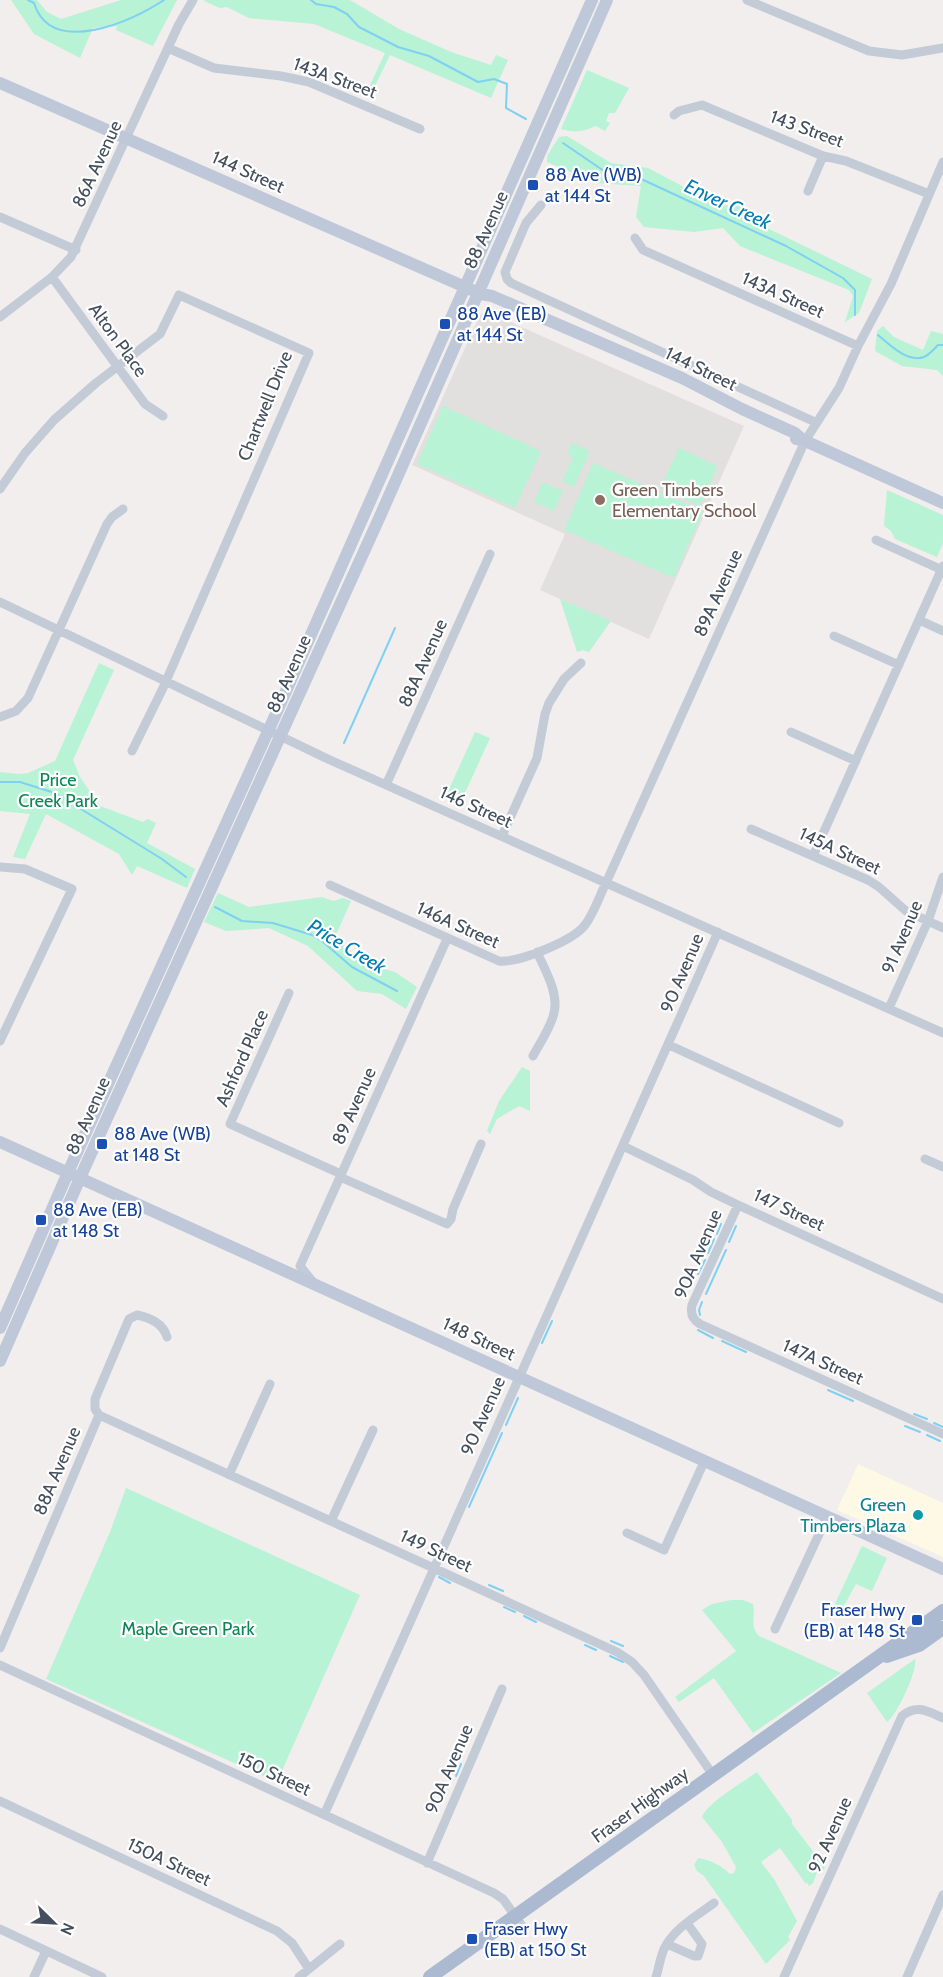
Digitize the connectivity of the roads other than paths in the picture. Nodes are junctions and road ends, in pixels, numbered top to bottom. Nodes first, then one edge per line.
1 (193, 0) edge
2 (592, 0) edge
3 (607, 0) edge
4 (747, 0) edge
5 (168, 48) junction
6 (943, 48) edge
7 (0, 83) edge
8 (674, 115) dead end
9 (420, 129) dead end
10 (127, 138) junction
11 (823, 156) junction
12 (943, 162) edge
13 (808, 190) dead end
14 (929, 194) junction
15 (541, 205) dead end
16 (0, 217) edge
17 (635, 238) dead end
18 (76, 250) junction
19 (52, 277) junction
20 (467, 287) junction
21 (480, 293) junction
22 (0, 317) edge
23 (858, 346) junction
24 (117, 368) junction
25 (163, 416) dead end
26 (815, 422) junction
27 (804, 440) junction
28 (0, 489) edge
29 (943, 502) edge
30 (123, 509) dead end
31 (876, 540) dead end
32 (490, 554) dead end
33 (942, 568) edge
34 (0, 602) edge
35 (919, 620) junction
36 (59, 630) junction
37 (943, 631) edge
38 (834, 636) dead end
39 (581, 663) dead end
40 (899, 665) junction
41 (165, 681) junction
42 (0, 717) edge
43 (269, 730) junction
44 (791, 732) dead end
45 (280, 736) junction
46 (132, 751) dead end
47 (856, 761) junction
48 (386, 785) junction
49 (751, 829) dead end
50 (502, 836) junction
51 (813, 856) junction
52 (0, 867) edge
53 (943, 877) edge
54 (606, 883) junction
55 (330, 885) dead end
56 (928, 921) junction
57 (943, 928) edge
58 (718, 932) junction
59 (447, 939) junction
60 (537, 952) junction
61 (290, 993) dead end
62 (889, 1008) junction
63 (943, 1033) edge
64 (0, 1041) edge
65 (669, 1046) junction
66 (533, 1056) dead end
67 (839, 1123) dead end
68 (0, 1142) edge
69 (481, 1144) dead end
70 (623, 1146) junction
71 (925, 1159) dead end
72 (943, 1167) edge
73 (67, 1173) junction
74 (341, 1175) junction
75 (80, 1178) junction
76 (738, 1205) junction
77 (314, 1284) junction
78 (943, 1299) edge
79 (692, 1317) joint
80 (0, 1328) edge
81 (167, 1337) dead end
82 (0, 1361) edge
83 (519, 1377) junction
84 (270, 1384) dead end
85 (99, 1415) junction
86 (373, 1430) dead end
87 (943, 1434) edge
88 (704, 1462) junction
89 (229, 1474) junction
90 (827, 1517) junction
91 (331, 1521) junction
92 (627, 1533) dead end
93 (434, 1568) junction
94 (943, 1569) edge
95 (943, 1611) edge
96 (943, 1628) edge
97 (775, 1629) dead end
98 (0, 1648) edge
99 (871, 1662) junction
100 (0, 1665) edge
101 (502, 1689) dead end
102 (943, 1718) edge
103 (714, 1775) junction
104 (0, 1801) edge
105 (324, 1815) junction
106 (427, 1863) junction
107 (943, 1895) edge
108 (714, 1902) dead end
109 (520, 1921) junction
110 (687, 1923) junction
111 (0, 1929) edge
112 (340, 1944) dead end
113 (667, 1944) junction
114 (46, 1951) junction
115 (309, 1969) junction
116 (910, 1976) edge
117 (34, 1977) edge
118 (102, 1977) edge
119 (299, 1977) edge
120 (430, 1977) edge
121 (656, 1977) edge
122 (784, 1977) edge

1 - 5 street, 86A Avenue
2 - 20 main road, 88 Avenue
3 - 21 main road, 88 Avenue
4 - 6 street
5 - 9 street, 143A Street
5 - 10 street, 86A Avenue
7 - 10 main road, 144 Street
8 - 11 street, 143 Street
10 - 18 street, 86A Avenue
10 - 20 main road, 144 Street
11 - 13 street
11 - 14 street, 143 Street
12 - 14 street, 89A Avenue
14 - 23 street, 89A Avenue
15 - 26 street
16 - 18 street
17 - 23 street, 143A Street
18 - 19 street, 86A Avenue
19 - 22 street, 86A Avenue
19 - 24 street, Alton Place
20 - 21 main road, 144 Street
20 - 43 main road, 88 Avenue
21 - 27 main road, 144 Street
21 - 45 main road, 88 Avenue
23 - 26 street, 89A Avenue
24 - 25 street, Alton Place
24 - 28 street, Chartwell Drive
24 - 41 street, Chartwell Drive
26 - 27 street, 89A Avenue
27 - 29 main road, 144 Street
27 - 54 street, 89A Avenue
30 - 36 street
31 - 33 street
32 - 48 street, 88A Avenue
33 - 35 street
34 - 36 street, 146 Street
35 - 37 street
35 - 40 street
36 - 41 street, 146 Street
36 - 42 street
38 - 40 street
39 - 50 street
40 - 47 street
41 - 43 street, 146 Street
41 - 46 street
43 - 45 street, 146 Street
43 - 73 main road, 88 Avenue
44 - 47 street
45 - 48 street, 146 Street
45 - 75 main road, 88 Avenue
47 - 51 street
48 - 50 street, 146 Street
49 - 51 street, 145A Street
50 - 54 street, 146 Street
51 - 56 street, 145A Street
52 - 64 street
53 - 56 street, 91 Avenue
54 - 58 street, 146 Street
54 - 60 street, 89A Avenue
55 - 59 street, 146A Street
56 - 57 street, 145A Street
56 - 62 street, 91 Avenue
58 - 62 street, 146 Street
58 - 65 street, 90 Avenue
59 - 60 street, 146A Street
59 - 74 street, 89 Avenue
60 - 66 street
61 - 74 street, Ashford Place
62 - 63 street, 146 Street
65 - 67 street
65 - 70 street, 90 Avenue
68 - 73 main road, 148 Street
69 - 74 street
70 - 76 street, 147 Street
70 - 83 street, 90 Avenue
71 - 72 street
73 - 75 main road, 148 Street
73 - 80 main road, 88 Avenue
74 - 77 street, 89 Avenue
75 - 77 main road, 148 Street
75 - 82 main road, 88 Avenue
76 - 78 street, 147 Street
76 - 79 street, 90A Avenue
77 - 83 main road, 148 Street
79 - 87 street, 147A Street
81 - 85 street, 88A Avenue
83 - 88 main road, 148 Street
83 - 93 street, 90 Avenue
84 - 89 street
85 - 89 street, 149 Street
85 - 98 street, 88A Avenue
86 - 91 street
88 - 90 main road, 148 Street
88 - 92 street
89 - 91 street, 149 Street
90 - 94 main road, 148 Street
90 - 97 street
91 - 93 street, 149 Street
93 - 103 street, 149 Street
93 - 105 street, 90 Avenue
95 - 99 main road, Fraser Highway
96 - 99 main road, Fraser Highway
99 - 103 main road, Fraser Highway
100 - 105 street, 150 Street
101 - 106 street, 90A Avenue
102 - 122 street, 92 Avenue
103 - 109 main road, Fraser Highway
104 - 115 street, 150A Street
105 - 106 street, 150 Street
106 - 109 street, 150 Street
107 - 116 street
108 - 110 street
109 - 120 main road, Fraser Highway
110 - 113 street
110 - 113 street
111 - 114 street
112 - 115 street
113 - 121 street
114 - 117 street
114 - 118 street
115 - 119 street

